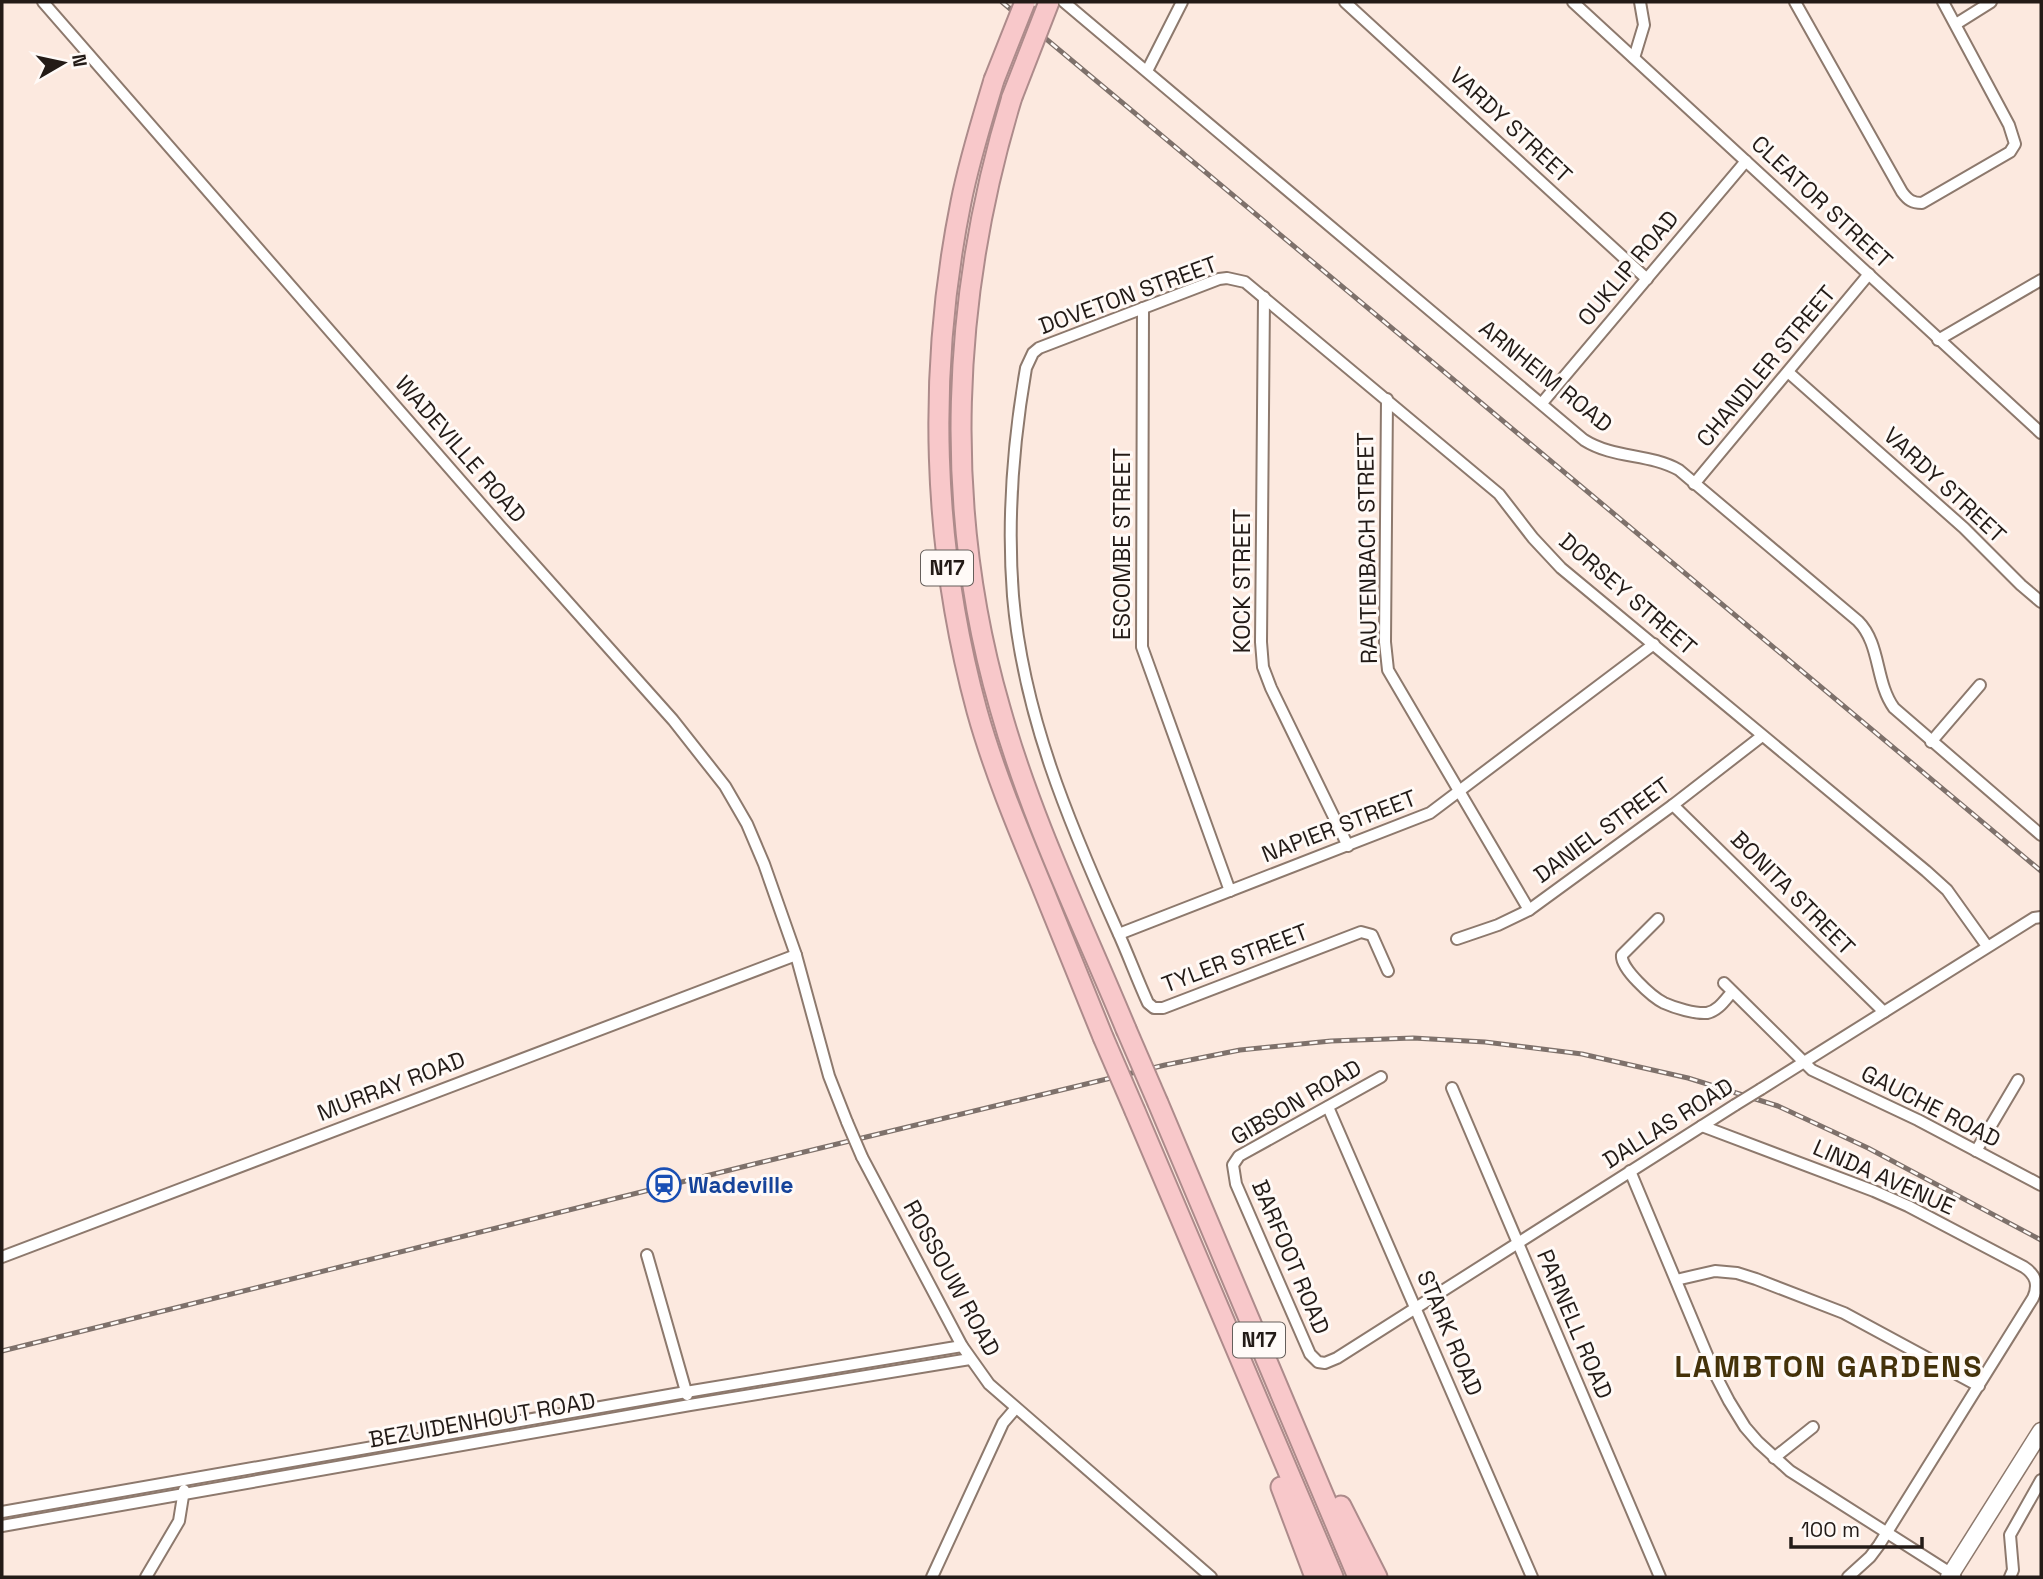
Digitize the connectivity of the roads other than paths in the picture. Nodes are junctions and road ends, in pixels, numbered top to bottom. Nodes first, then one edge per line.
1 (43, 2) edge
2 (1025, 2) edge
3 (1049, 2) edge
4 (1065, 2) edge
5 (1182, 2) edge
6 (1345, 2) edge
7 (1573, 2) edge
8 (1640, 2) edge
9 (1795, 2) edge
10 (1944, 2) edge
11 (1991, 2) edge
12 (1955, 24) junction
13 (1634, 58) junction
14 (1147, 72) junction
15 (1746, 160) junction
16 (1869, 274) junction
17 (1237, 279) joint
18 (1647, 279) junction
19 (2041, 280) edge
20 (1264, 297) junction
21 (1143, 308) junction
22 (1938, 340) junction
23 (1788, 372) junction
24 (1387, 399) junction
25 (1542, 403) junction
26 (2041, 433) edge
27 (1694, 484) junction
28 (2041, 601) edge
29 (1654, 645) junction
30 (1980, 685) dead end
31 (1762, 736) junction
32 (1931, 742) junction
33 (1459, 792) junction
34 (1673, 804) junction
35 (2041, 835) edge
36 (1348, 846) junction
37 (1230, 891) junction
38 (1529, 910) junction
39 (2041, 917) edge
40 (1658, 919) dead end
41 (1119, 934) junction
42 (1457, 939) dead end
43 (1987, 946) junction
44 (796, 955) junction
45 (1388, 971) dead end
46 (1724, 983) dead end
47 (1732, 992) junction
48 (1884, 1012) junction
49 (1804, 1062) junction
50 (1381, 1077) dead end
51 (2018, 1080) dead end
52 (1452, 1088) dead end
53 (1328, 1107) junction
54 (1702, 1126) junction
55 (1976, 1151) junction
56 (1233, 1166) joint
57 (1630, 1171) junction
58 (2041, 1185) edge
59 (1518, 1243) junction
60 (647, 1255) dead end
61 (2, 1257) edge
62 (1676, 1280) junction
63 (1210, 1288) junction
64 (1416, 1307) junction
65 (962, 1346) junction
66 (970, 1359) junction
67 (1318, 1362) joint
68 (831, 1367) junction
69 (834, 1381) junction
70 (1979, 1386) junction
71 (686, 1392) junction
72 (690, 1405) junction
73 (1015, 1409) junction
74 (588, 1410) junction
75 (591, 1423) junction
76 (1813, 1427) dead end
77 (2041, 1431) edge
78 (1300, 1436) junction
79 (396, 1444) junction
80 (2041, 1449) edge
81 (398, 1456) junction
82 (1774, 1458) junction
83 (281, 1463) junction
84 (284, 1477) junction
85 (183, 1480) junction
86 (2041, 1480) edge
87 (184, 1495) junction
88 (18, 1509) junction
89 (2, 1512) edge
90 (20, 1523) junction
91 (2, 1526) edge
92 (1886, 1532) junction
93 (1955, 1576) edge
94 (146, 1577) edge
95 (932, 1577) edge
96 (1211, 1577) edge
97 (1315, 1577) edge
98 (1333, 1577) edge
99 (1358, 1577) edge
100 (1377, 1577) edge
101 (1532, 1577) edge
102 (1660, 1577) edge
103 (1848, 1577) edge
104 (2010, 1577) edge

1 - 44 street, WADEVILLE ROAD
2 - 63 highway, N17, bridge
3 - 78 highway, N17, bridge
4 - 14 street, ARNHEIM ROAD
5 - 14 street
6 - 18 street, VARDY STREET
7 - 13 street, CLEATOR STREET
8 - 13 street
9 - 12 street
10 - 12 street
11 - 12 street
13 - 15 street, CLEATOR STREET
14 - 25 street, ARNHEIM ROAD
15 - 16 street, CLEATOR STREET
15 - 18 street, OUKLIP ROAD
16 - 22 street, CLEATOR STREET
16 - 23 street, CHANDLER STREET
17 - 20 street, DORSEY STREET
17 - 21 street, DOVETON STREET
18 - 25 street, OUKLIP ROAD
19 - 22 street
20 - 24 street, DORSEY STREET
20 - 36 street, KOCK STREET
21 - 37 street, ESCOMBE STREET
21 - 41 street, DOVETON STREET
22 - 26 street, CLEATOR STREET
23 - 27 street, CHANDLER STREET
23 - 28 street, VARDY STREET
24 - 29 street, DORSEY STREET
24 - 33 street, RAUTENBACH STREET
25 - 27 street, ARNHEIM ROAD
27 - 32 street, ARNHEIM ROAD
29 - 31 street, DORSEY STREET
29 - 33 street, NAPIER STREET
30 - 32 street
31 - 34 street, DANIEL STREET
31 - 43 street, DORSEY STREET
32 - 35 street, ARNHEIM ROAD
33 - 36 street, NAPIER STREET
33 - 38 street, RAUTENBACH STREET
34 - 38 street, DANIEL STREET
34 - 48 street, BONITA STREET
36 - 37 street, NAPIER STREET
37 - 41 street, NAPIER STREET
38 - 42 street, DANIEL STREET
39 - 43 street, DALLAS ROAD
40 - 47 street
41 - 45 street, TYLER STREET
43 - 48 street, DALLAS ROAD
44 - 61 street, MURRAY ROAD
44 - 65 street, ROSSOUW ROAD, bridge
46 - 47 street, GAUCHE ROAD
47 - 49 street, GAUCHE ROAD
48 - 49 street, DALLAS ROAD
49 - 54 street, DALLAS ROAD, bridge
49 - 55 street, GAUCHE ROAD
50 - 53 street, GIBSON ROAD
51 - 55 street
52 - 59 street, PARNELL ROAD
53 - 56 street, GIBSON ROAD
53 - 64 street, STARK ROAD
54 - 57 street, DALLAS ROAD
54 - 70 street, LINDA AVENUE
55 - 58 street, GAUCHE ROAD
56 - 67 street, BARFOOT ROAD
57 - 59 street, DALLAS ROAD
57 - 62 street
59 - 64 street, DALLAS ROAD
59 - 102 street, PARNELL ROAD
60 - 71 street
62 - 70 street
62 - 82 street
63 - 97 highway
63 - 98 highway, N17
64 - 67 street, DALLAS ROAD
64 - 101 street, STARK ROAD
65 - 66 street, ROSSOUW ROAD
65 - 68 street, BEZUIDENHOUT ROAD
66 - 69 street, BEZUIDENHOUT ROAD
66 - 73 street, ROSSOUW ROAD
68 - 69 street
68 - 71 street, BEZUIDENHOUT ROAD
69 - 72 street, BEZUIDENHOUT ROAD
70 - 92 street
71 - 72 street
71 - 74 street, BEZUIDENHOUT ROAD
72 - 75 street, BEZUIDENHOUT ROAD
73 - 95 street
73 - 96 street, ROSSOUW ROAD
74 - 75 street
74 - 79 street, BEZUIDENHOUT ROAD
75 - 81 street, BEZUIDENHOUT ROAD
76 - 82 street
77 - 93 main road
78 - 99 highway, N17
78 - 100 highway
79 - 81 street
79 - 83 street, BEZUIDENHOUT ROAD
80 - 93 main road
81 - 84 street, BEZUIDENHOUT ROAD
82 - 92 street
83 - 84 street
83 - 85 street, BEZUIDENHOUT ROAD
84 - 87 street, BEZUIDENHOUT ROAD
85 - 87 street
85 - 88 street, BEZUIDENHOUT ROAD
86 - 104 street
87 - 90 street, BEZUIDENHOUT ROAD
87 - 94 street
88 - 89 street, BEZUIDENHOUT ROAD
88 - 90 street
90 - 91 street, BEZUIDENHOUT ROAD
92 - 93 street
92 - 103 street

